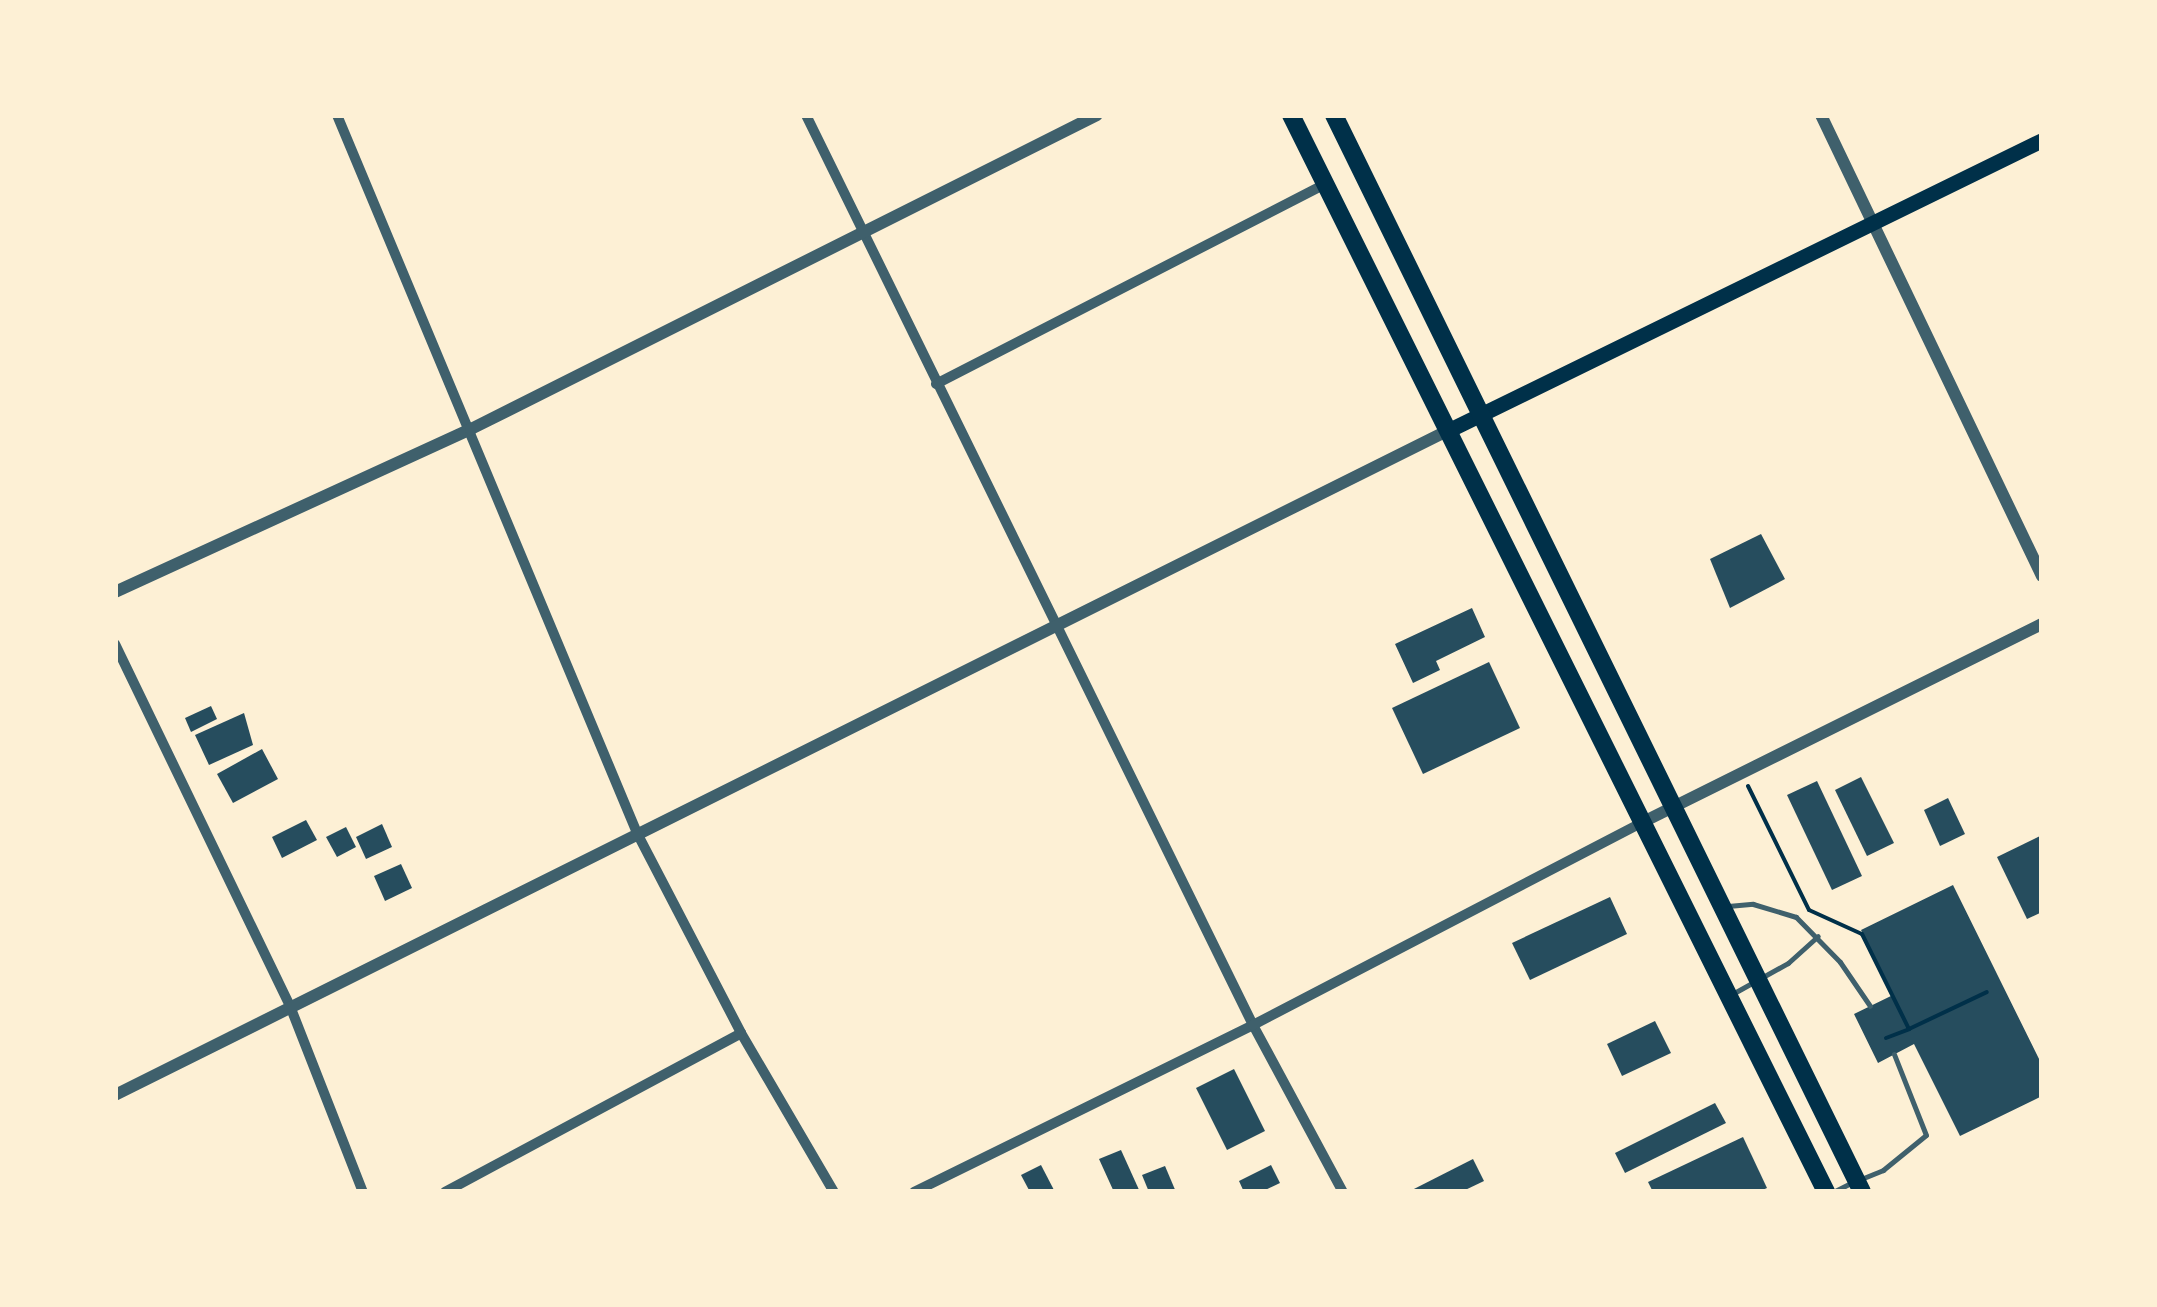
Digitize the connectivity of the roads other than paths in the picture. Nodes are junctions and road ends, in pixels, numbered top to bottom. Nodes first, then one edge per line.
1 (337, 115) edge
2 (806, 115) edge
3 (1096, 115) edge
4 (1291, 115) edge
5 (1334, 115) edge
6 (1821, 115) edge
7 (2042, 140) edge
8 (1325, 184) junction
9 (1876, 223) junction
10 (861, 230) junction
11 (936, 384) junction
12 (1481, 414) junction
13 (471, 428) junction
14 (1447, 431) junction
15 (2042, 576) edge
16 (115, 592) edge
17 (2042, 624) edge
18 (1056, 627) junction
19 (115, 644) edge
20 (1672, 807) junction
21 (1642, 822) junction
22 (637, 833) junction
23 (1721, 906) junction
24 (1818, 936) junction
25 (1758, 981) junction
26 (1732, 994) junction
27 (290, 1006) junction
28 (1870, 1006) dead end
29 (1253, 1025) junction
30 (740, 1033) junction
31 (1894, 1054) dead end
32 (115, 1095) edge
33 (1859, 1186) edge
34 (364, 1192) edge
35 (445, 1192) edge
36 (834, 1192) edge
37 (914, 1192) edge
38 (1342, 1192) edge
39 (1830, 1192) edge

1 - 13 street
2 - 10 street
3 - 10 street
4 - 8 highway
5 - 12 highway
6 - 9 street
7 - 9 main road
8 - 11 street
8 - 14 highway
9 - 12 main road
9 - 15 street
10 - 11 street
10 - 13 street
11 - 18 street
12 - 14 main road
12 - 20 highway
13 - 16 street
13 - 22 street
14 - 18 street
14 - 21 highway
17 - 20 street
18 - 22 street
18 - 29 street
19 - 27 street
20 - 21 street
20 - 23 highway
21 - 26 highway
21 - 29 street
22 - 27 street
22 - 30 street
23 - 24 lane
23 - 25 highway
24 - 25 lane
24 - 28 lane
25 - 26 lane
25 - 33 highway
26 - 39 highway
27 - 32 street
27 - 34 street
29 - 37 street
29 - 38 street
30 - 35 street
30 - 36 street
31 - 33 lane
33 - 39 lane

